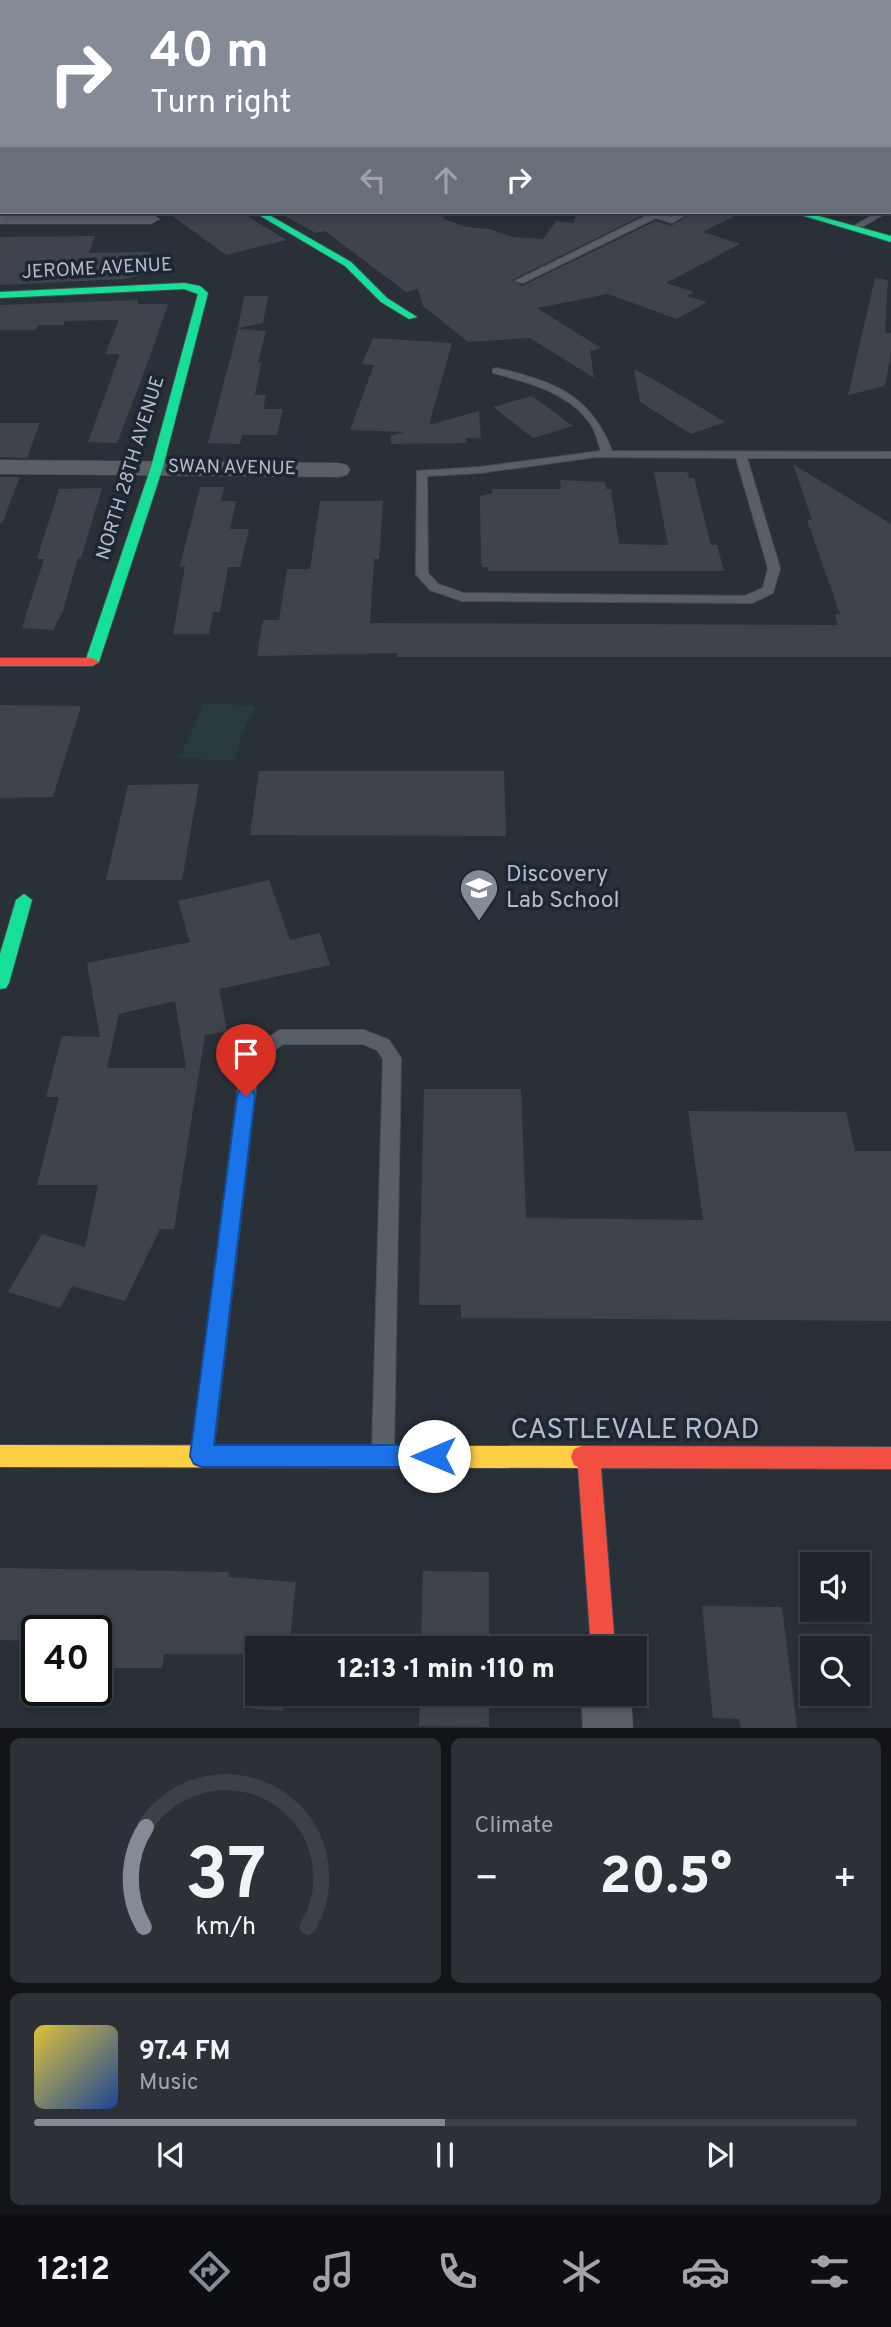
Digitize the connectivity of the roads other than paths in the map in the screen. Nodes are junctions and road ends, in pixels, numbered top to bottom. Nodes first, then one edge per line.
1 (261, 214) edge
2 (648, 214) edge
3 (653, 214) edge
4 (683, 214) edge
5 (802, 214) edge
6 (878, 214) edge
7 (0, 219) edge
8 (151, 219) dead end
9 (854, 229) junction
10 (891, 239) edge
11 (520, 281) dead end
12 (197, 288) joint
13 (0, 295) edge
14 (412, 317) dead end
15 (498, 371) dead end
16 (608, 454) junction
17 (741, 455) junction
18 (891, 455) edge
19 (0, 467) edge
20 (157, 467) junction
21 (339, 470) dead end
22 (0, 662) edge
23 (24, 900) dead end
24 (0, 983) edge
25 (0, 1456) edge
26 (202, 1456) junction
27 (383, 1456) junction
28 (589, 1457) junction
29 (891, 1458) edge
30 (602, 1636) edge
31 (607, 1706) edge
32 (608, 1728) edge

1 - 14 street
2 - 11 lane
3 - 4 lane
5 - 9 street
6 - 9 lane
7 - 8 street
9 - 10 street
12 - 13 street, JEROME AVENUE
12 - 20 street, NORTH 28TH AVENUE
15 - 16 lane
16 - 17 lane
16 - 17 lane
17 - 18 lane
19 - 20 street, SWAN AVENUE
20 - 21 street, SWAN AVENUE
20 - 22 street, NORTH 28TH AVENUE
23 - 24 street
25 - 26 street, CASTLEVALE ROAD
26 - 27 street, CASTLEVALE ROAD
26 - 27 lane
27 - 28 street, CASTLEVALE ROAD
28 - 29 street, CASTLEVALE ROAD
28 - 30 street
31 - 32 street

